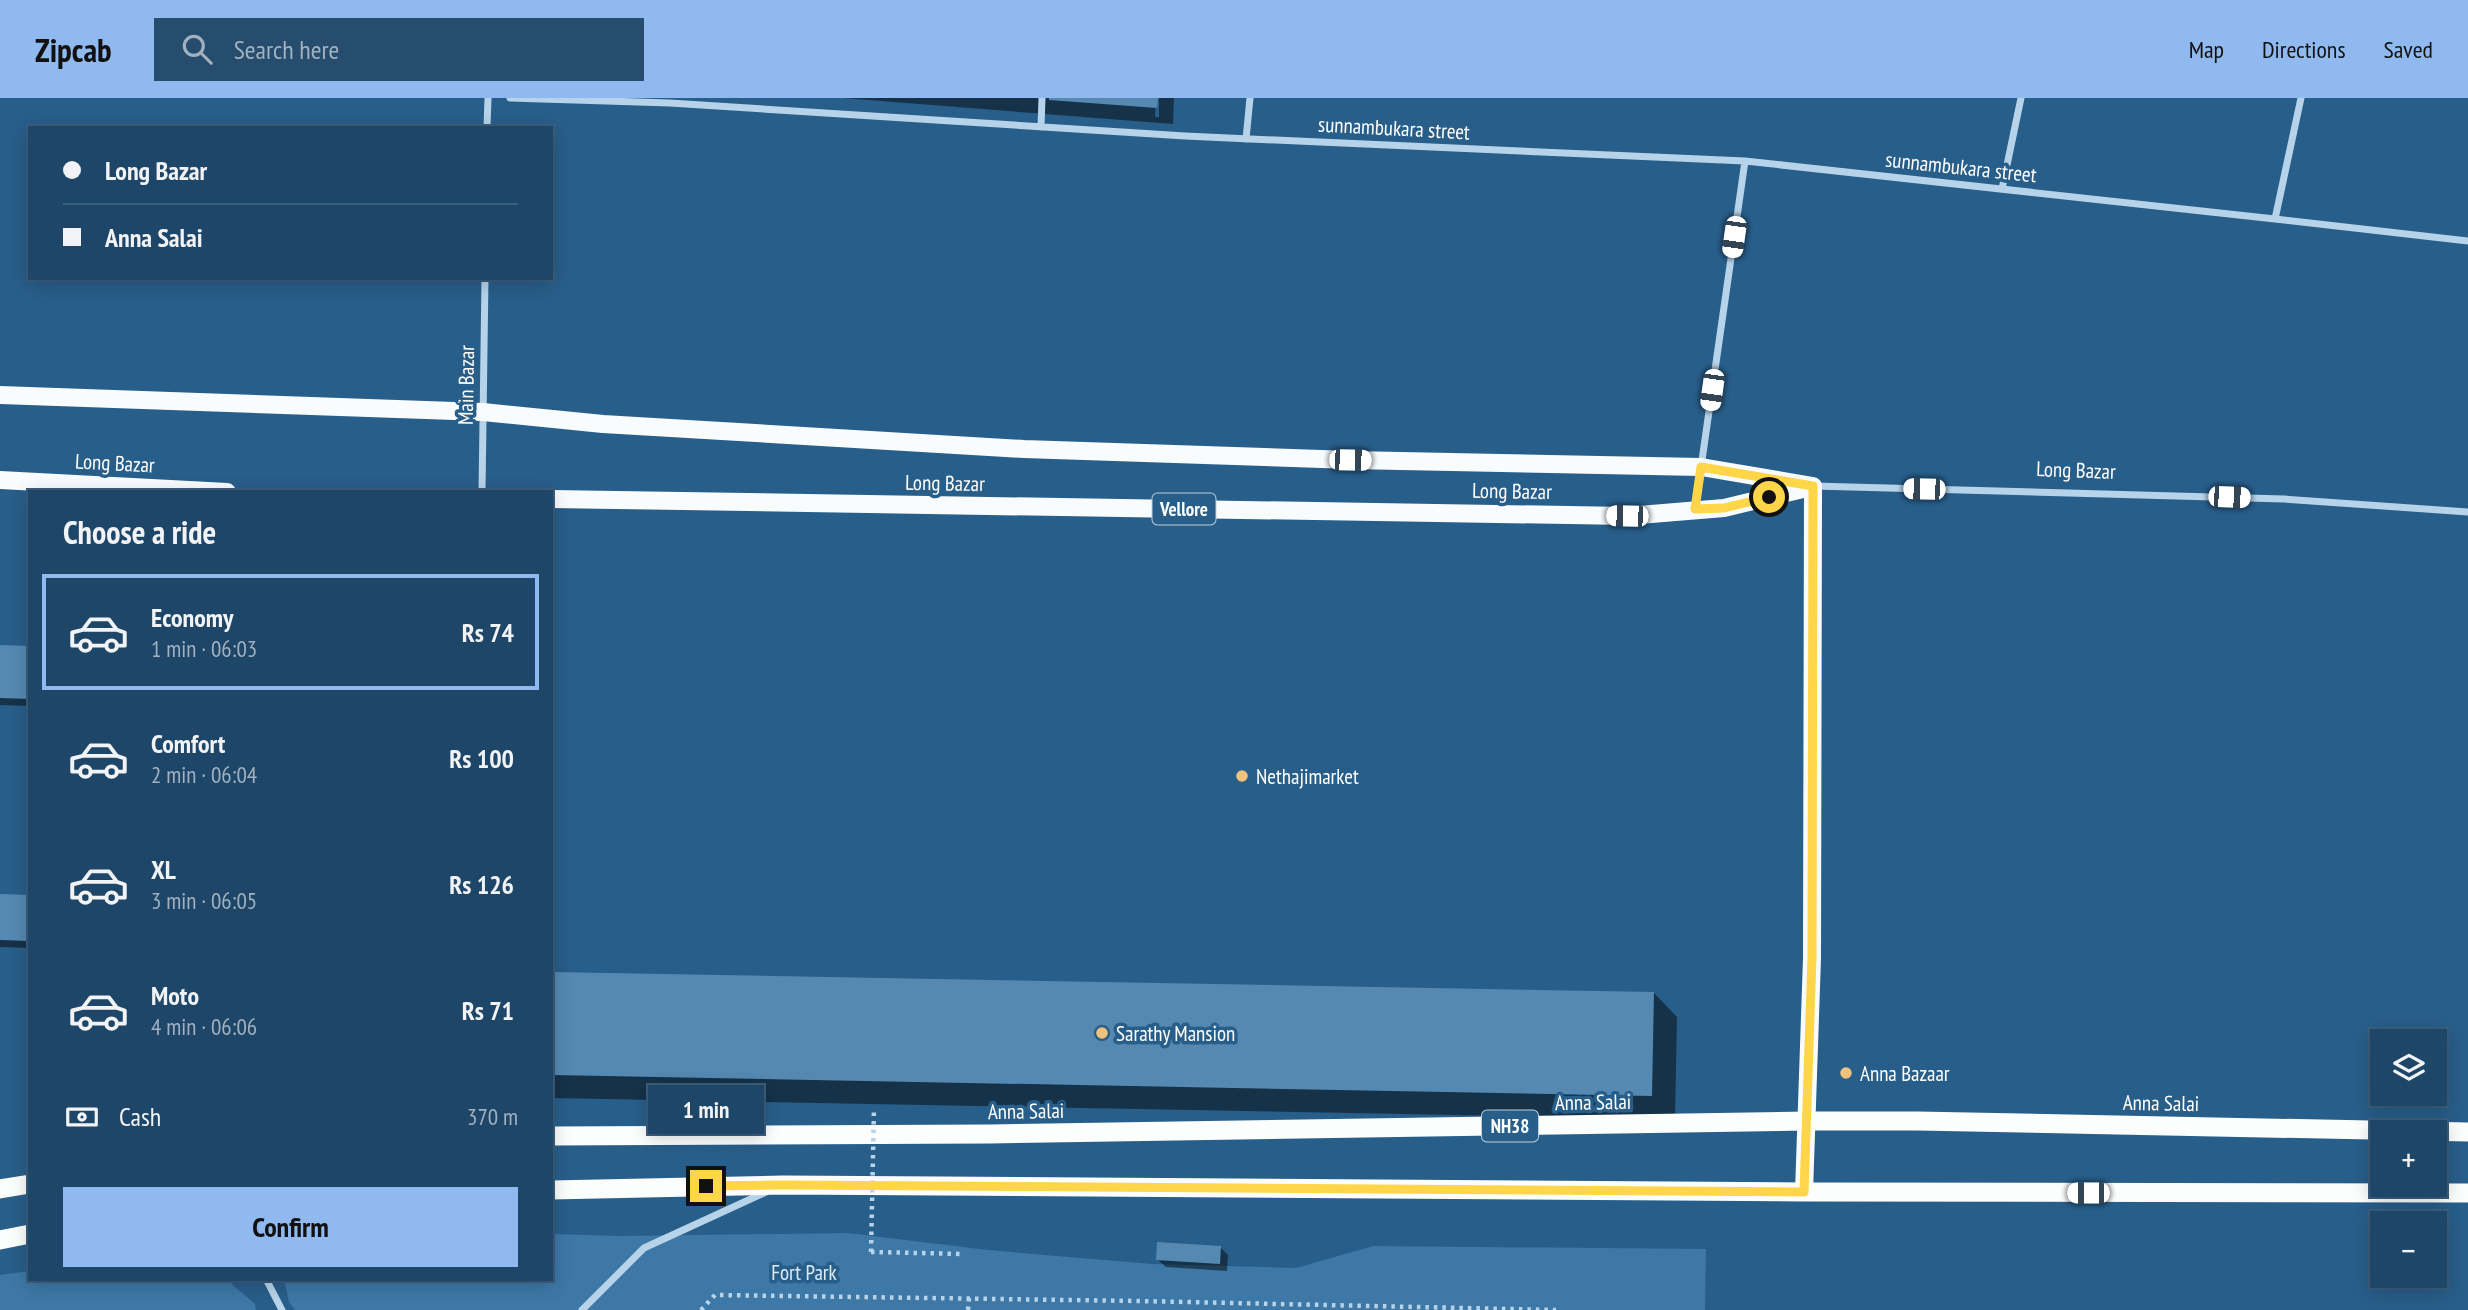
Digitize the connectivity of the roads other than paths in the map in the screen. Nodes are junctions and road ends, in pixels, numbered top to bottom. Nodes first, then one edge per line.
1 (488, 98) edge
2 (510, 98) edge
3 (1042, 98) edge
4 (1251, 98) edge
5 (2021, 98) edge
6 (2301, 98) edge
7 (487, 126) edge
8 (1041, 127) junction
9 (1246, 139) junction
10 (1745, 161) junction
11 (2002, 189) junction
12 (2275, 219) junction
13 (2468, 241) edge
14 (485, 280) edge
15 (0, 395) edge
16 (483, 412) junction
17 (1701, 467) junction
18 (0, 480) edge
19 (1813, 486) junction
20 (190, 490) edge
21 (482, 490) edge
22 (553, 499) edge
23 (1695, 509) junction
24 (2468, 512) edge
25 (1808, 1121) junction
26 (2468, 1132) edge
27 (553, 1136) edge
28 (28, 1184) edge
29 (783, 1185) junction
30 (0, 1189) edge
31 (553, 1190) edge
32 (1804, 1192) junction
33 (2468, 1193) edge
34 (28, 1234) edge
35 (0, 1240) edge
36 (267, 1281) edge
37 (282, 1310) edge
38 (582, 1310) edge

1 - 7 street
2 - 8 street, sunnambukara street
3 - 8 street
4 - 9 street
5 - 11 street
6 - 12 street
8 - 9 street, sunnambukara street
9 - 10 street, sunnambukara street
10 - 11 street, sunnambukara street
10 - 17 street
11 - 12 street, sunnambukara street
12 - 13 street, sunnambukara street
14 - 16 street, Main Bazar
15 - 16 main road
16 - 17 main road
16 - 21 street, Main Bazar
17 - 19 main road
17 - 23 street
18 - 20 main road, Long Bazar
19 - 23 main road, Long Bazar / Vellore
19 - 24 street, Long Bazar / Vellore
19 - 25 main road
22 - 23 main road, Long Bazar / Vellore
25 - 26 highway, Anna Salai / NH38
25 - 27 highway, Anna Salai / NH38
25 - 32 main road
28 - 30 highway
29 - 31 highway
29 - 32 highway
29 - 38 street
32 - 33 highway
34 - 35 highway
36 - 37 street

